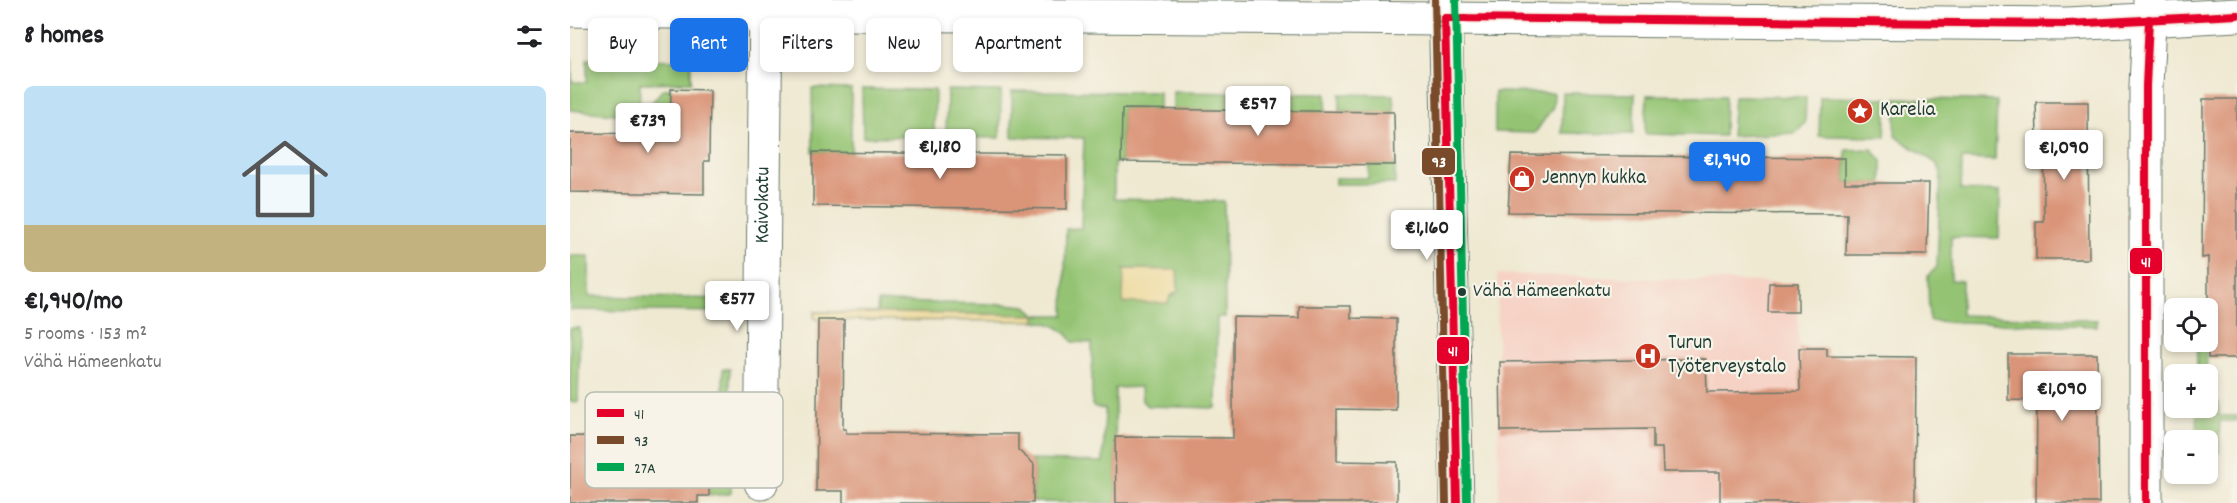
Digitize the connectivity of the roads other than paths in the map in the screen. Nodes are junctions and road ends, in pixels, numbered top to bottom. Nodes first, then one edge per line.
1 (766, 7) edge
2 (1445, 9) edge
3 (570, 10) edge
4 (2150, 10) edge
5 (2237, 15) edge
6 (762, 392) edge
7 (1457, 503) edge
8 (2146, 503) edge

1 - 2 street
1 - 3 street
1 - 6 street, Kaivokatu
2 - 4 street
2 - 7 street
4 - 5 street
4 - 8 street

